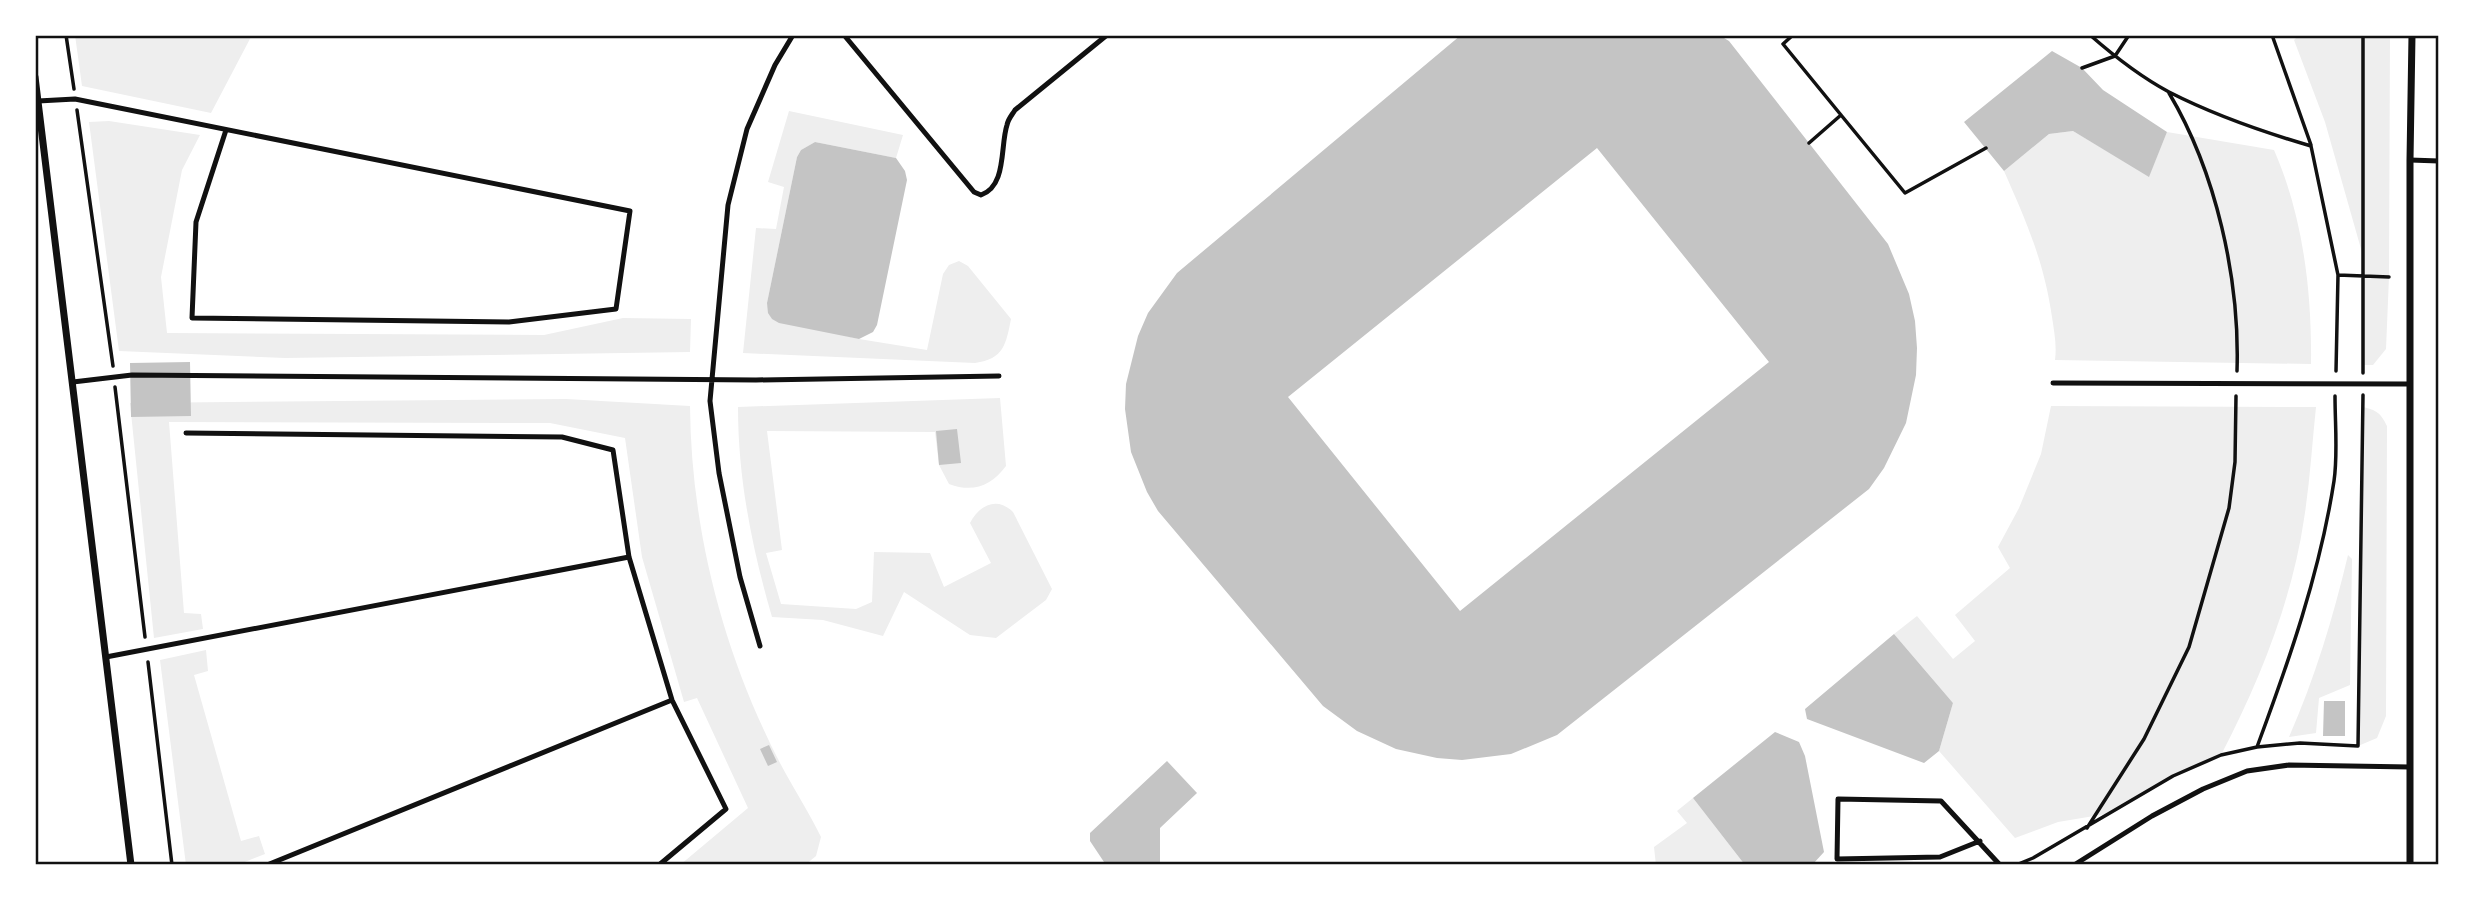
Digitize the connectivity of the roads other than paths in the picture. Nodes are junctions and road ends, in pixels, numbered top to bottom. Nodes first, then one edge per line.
1 (793, 35) edge
2 (844, 35) edge
3 (1107, 35) edge
4 (2412, 35) edge
5 (35, 76) edge
6 (38, 101) junction
7 (226, 130) junction
8 (2410, 160) junction
9 (2439, 160) edge
10 (999, 376) dead end
11 (73, 382) junction
12 (2053, 383) dead end
13 (2410, 384) junction
14 (186, 433) dead end
15 (629, 557) junction
16 (760, 646) dead end
17 (106, 657) junction
18 (672, 700) junction
19 (2410, 766) junction
20 (1980, 841) junction
21 (131, 865) edge
22 (267, 865) edge
23 (659, 865) edge
24 (2000, 865) edge
25 (2074, 865) edge
26 (2410, 865) edge

1 - 16 lane
2 - 3 lane
4 - 8 street
5 - 6 street
6 - 7 lane
6 - 11 street
7 - 7 lane
8 - 9 lane
8 - 13 street
10 - 11 lane
11 - 17 street
12 - 13 lane
13 - 19 street
14 - 15 lane
15 - 17 lane
15 - 18 lane
17 - 21 street
18 - 22 lane
18 - 23 lane
19 - 25 lane
19 - 26 street
20 - 20 lane
20 - 24 lane

